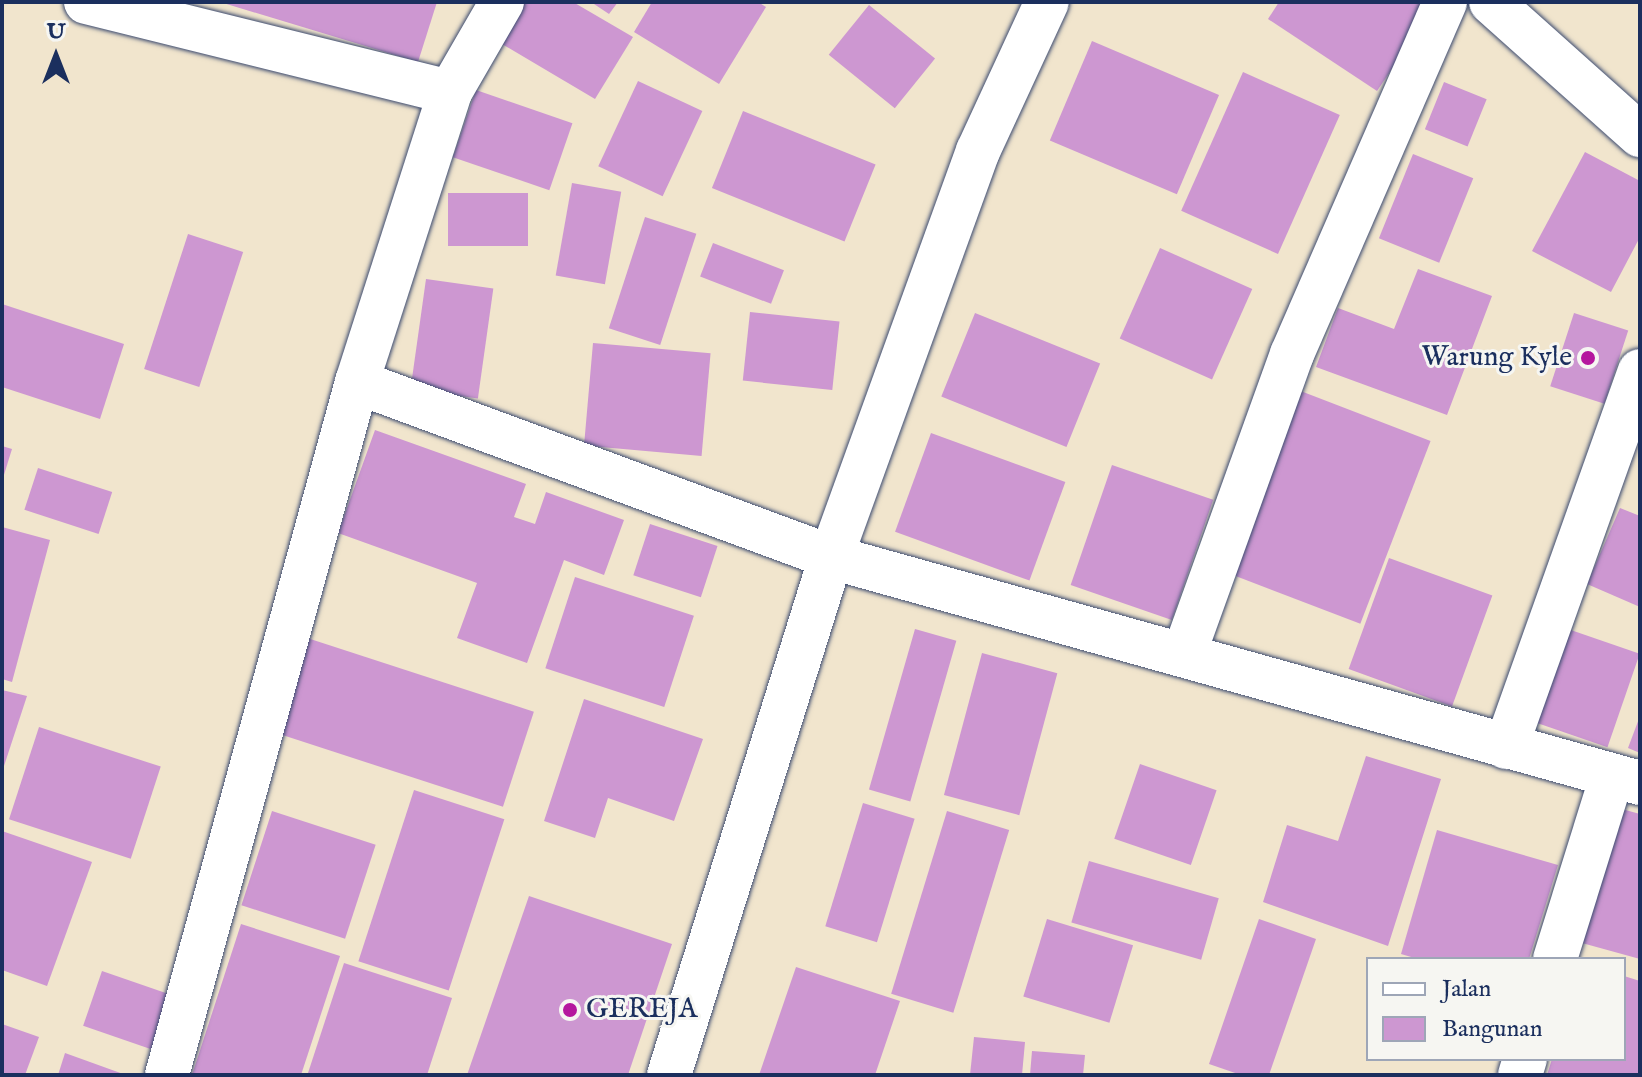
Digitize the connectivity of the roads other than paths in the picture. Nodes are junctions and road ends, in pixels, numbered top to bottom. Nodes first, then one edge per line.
1 (86, 2) edge
2 (502, 2) edge
3 (1047, 2) edge
4 (1445, 2) edge
5 (1491, 2) edge
6 (450, 92) junction
7 (1640, 135) edge
8 (1640, 371) edge
9 (357, 382) junction
10 (831, 557) junction
11 (1184, 654) junction
12 (1506, 747) junction
13 (1626, 780) edge
14 (1556, 957) edge
15 (167, 1075) edge
16 (669, 1075) edge

1 - 6 street
2 - 6 street
3 - 10 street
4 - 11 street
5 - 7 street
6 - 9 street
8 - 12 street
9 - 10 street
9 - 15 street
10 - 11 street
10 - 16 street
11 - 12 street
12 - 13 street
13 - 14 street

